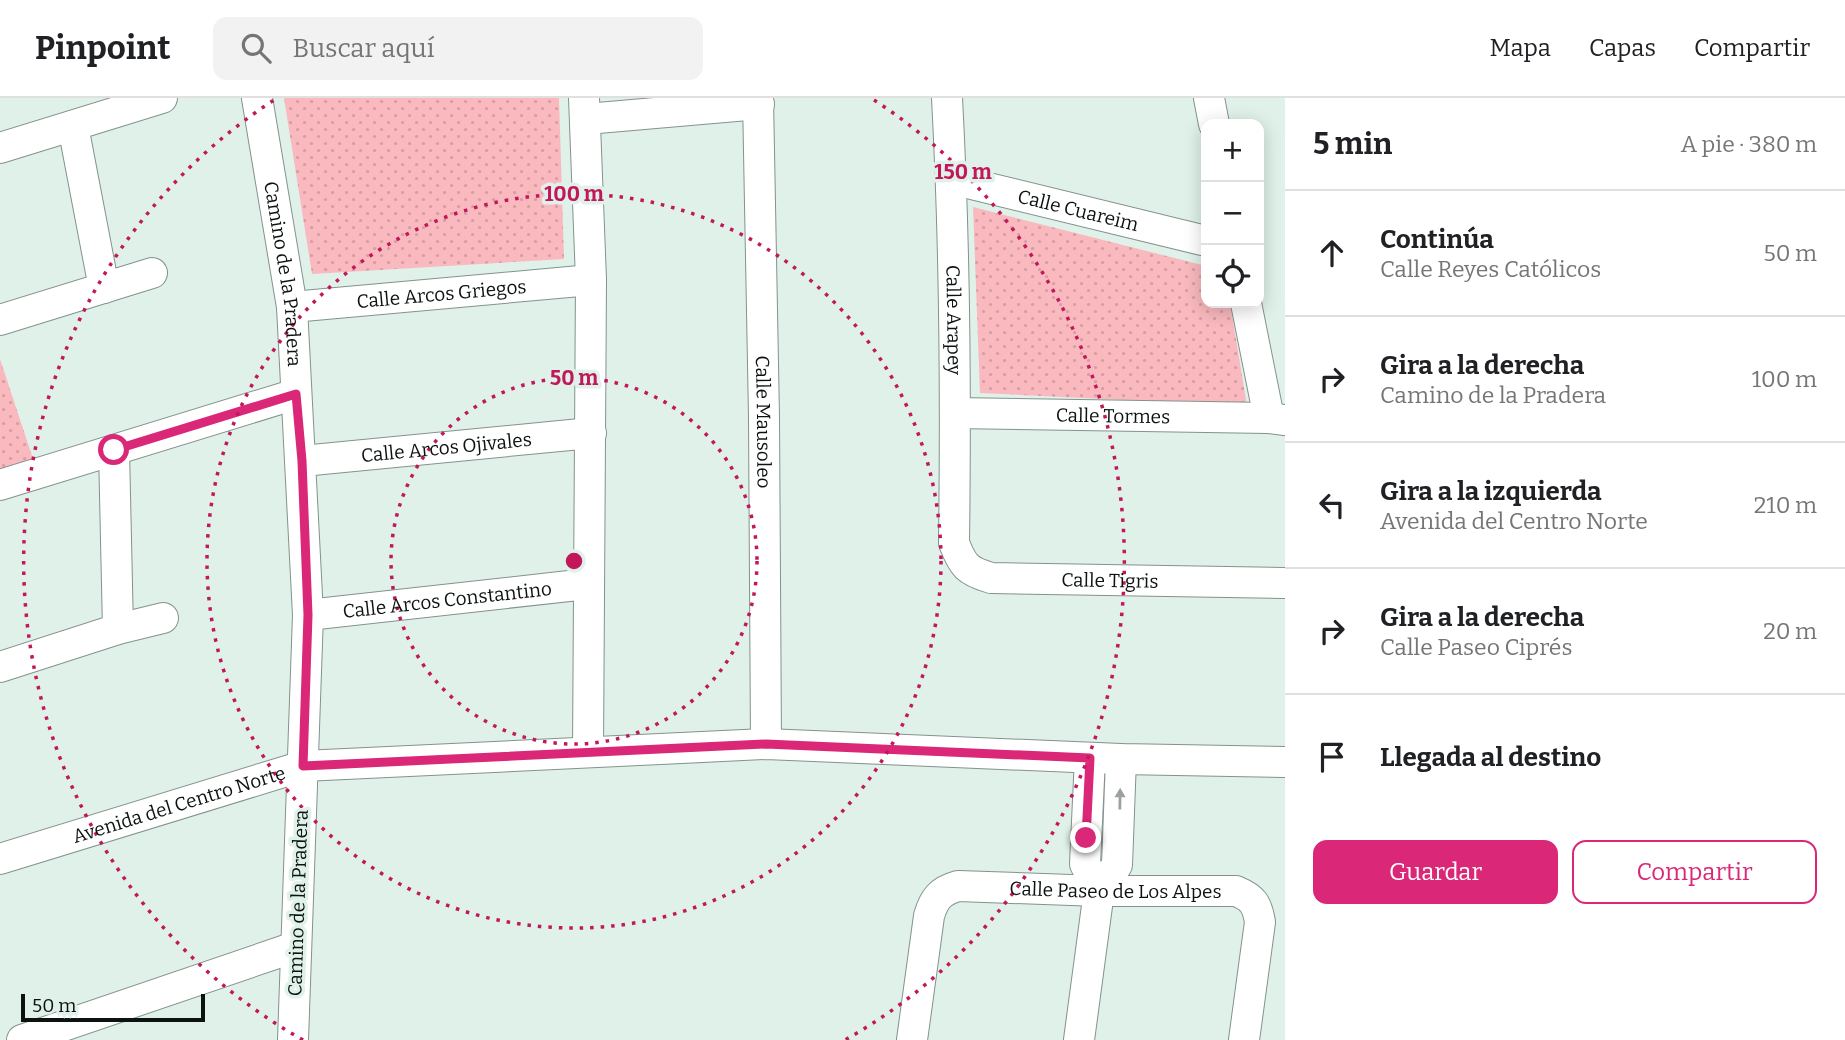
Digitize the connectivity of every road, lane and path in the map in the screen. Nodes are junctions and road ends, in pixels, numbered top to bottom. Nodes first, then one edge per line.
1 (162, 98) edge
2 (257, 98) edge
3 (947, 98) edge
4 (1209, 98) edge
5 (758, 101) edge
6 (585, 108) edge
7 (1213, 119) edge
8 (73, 126) junction
9 (0, 148) edge
10 (951, 179) junction
11 (1201, 240) edge
12 (152, 272) dead end
13 (590, 280) junction
14 (104, 288) junction
15 (292, 307) junction
16 (1248, 308) edge
17 (0, 320) edge
18 (296, 394) junction
19 (955, 413) junction
20 (1277, 419) edge
21 (591, 433) junction
22 (114, 450) junction
23 (302, 461) junction
24 (0, 485) edge
25 (954, 543) joint
26 (1285, 583) edge
27 (587, 584) junction
28 (308, 615) junction
29 (163, 618) dead end
30 (118, 629) junction
31 (0, 667) edge
32 (766, 744) junction
33 (588, 752) junction
34 (1090, 758) junction
35 (1121, 759) junction
36 (1285, 762) edge
37 (303, 766) junction
38 (0, 859) edge
39 (1099, 891) junction
40 (295, 947) junction
41 (22, 1040) edge
42 (293, 1040) edge
43 (912, 1040) edge
44 (1079, 1040) edge
45 (1244, 1040) edge

1 - 8 street
2 - 15 street, Camino de la Pradera
3 - 10 street, Calle Arapey
4 - 7 street
5 - 6 street
5 - 32 street, Calle Mausoleo
6 - 13 street
8 - 9 street
8 - 14 street
10 - 11 street, Calle Cuareim
10 - 19 street, Calle Arapey
12 - 14 street
13 - 15 street, Calle Arcos Griegos
13 - 21 street
14 - 17 street
15 - 18 street, Camino de la Pradera
16 - 20 street
18 - 22 street
18 - 23 street, Camino de la Pradera
19 - 20 street, Calle Tormes
19 - 25 street, Calle Arapey
21 - 23 street, Calle Arcos Ojivales
21 - 27 street
22 - 24 street
22 - 30 street
23 - 28 street, Camino de la Pradera
25 - 26 street, Calle Tigris
27 - 28 street, Calle Arcos Constantino
27 - 33 street
28 - 37 street, Camino de la Pradera
29 - 30 street
30 - 31 street
32 - 33 street, Avenida del Centro Norte
32 - 34 street, Avenida del Centro Norte
33 - 37 street, Avenida del Centro Norte
34 - 35 street, Avenida del Centro Norte
34 - 39 street
35 - 36 street, Avenida del Centro Norte
39 -> 35 street
37 - 38 street, Avenida del Centro Norte
37 - 40 street, Camino de la Pradera
39 - 43 street, Calle Paseo de Los Alpes
39 - 44 street
39 - 45 street, Calle Paseo de Los Alpes
40 - 41 street
40 - 42 street, Camino de la Pradera

